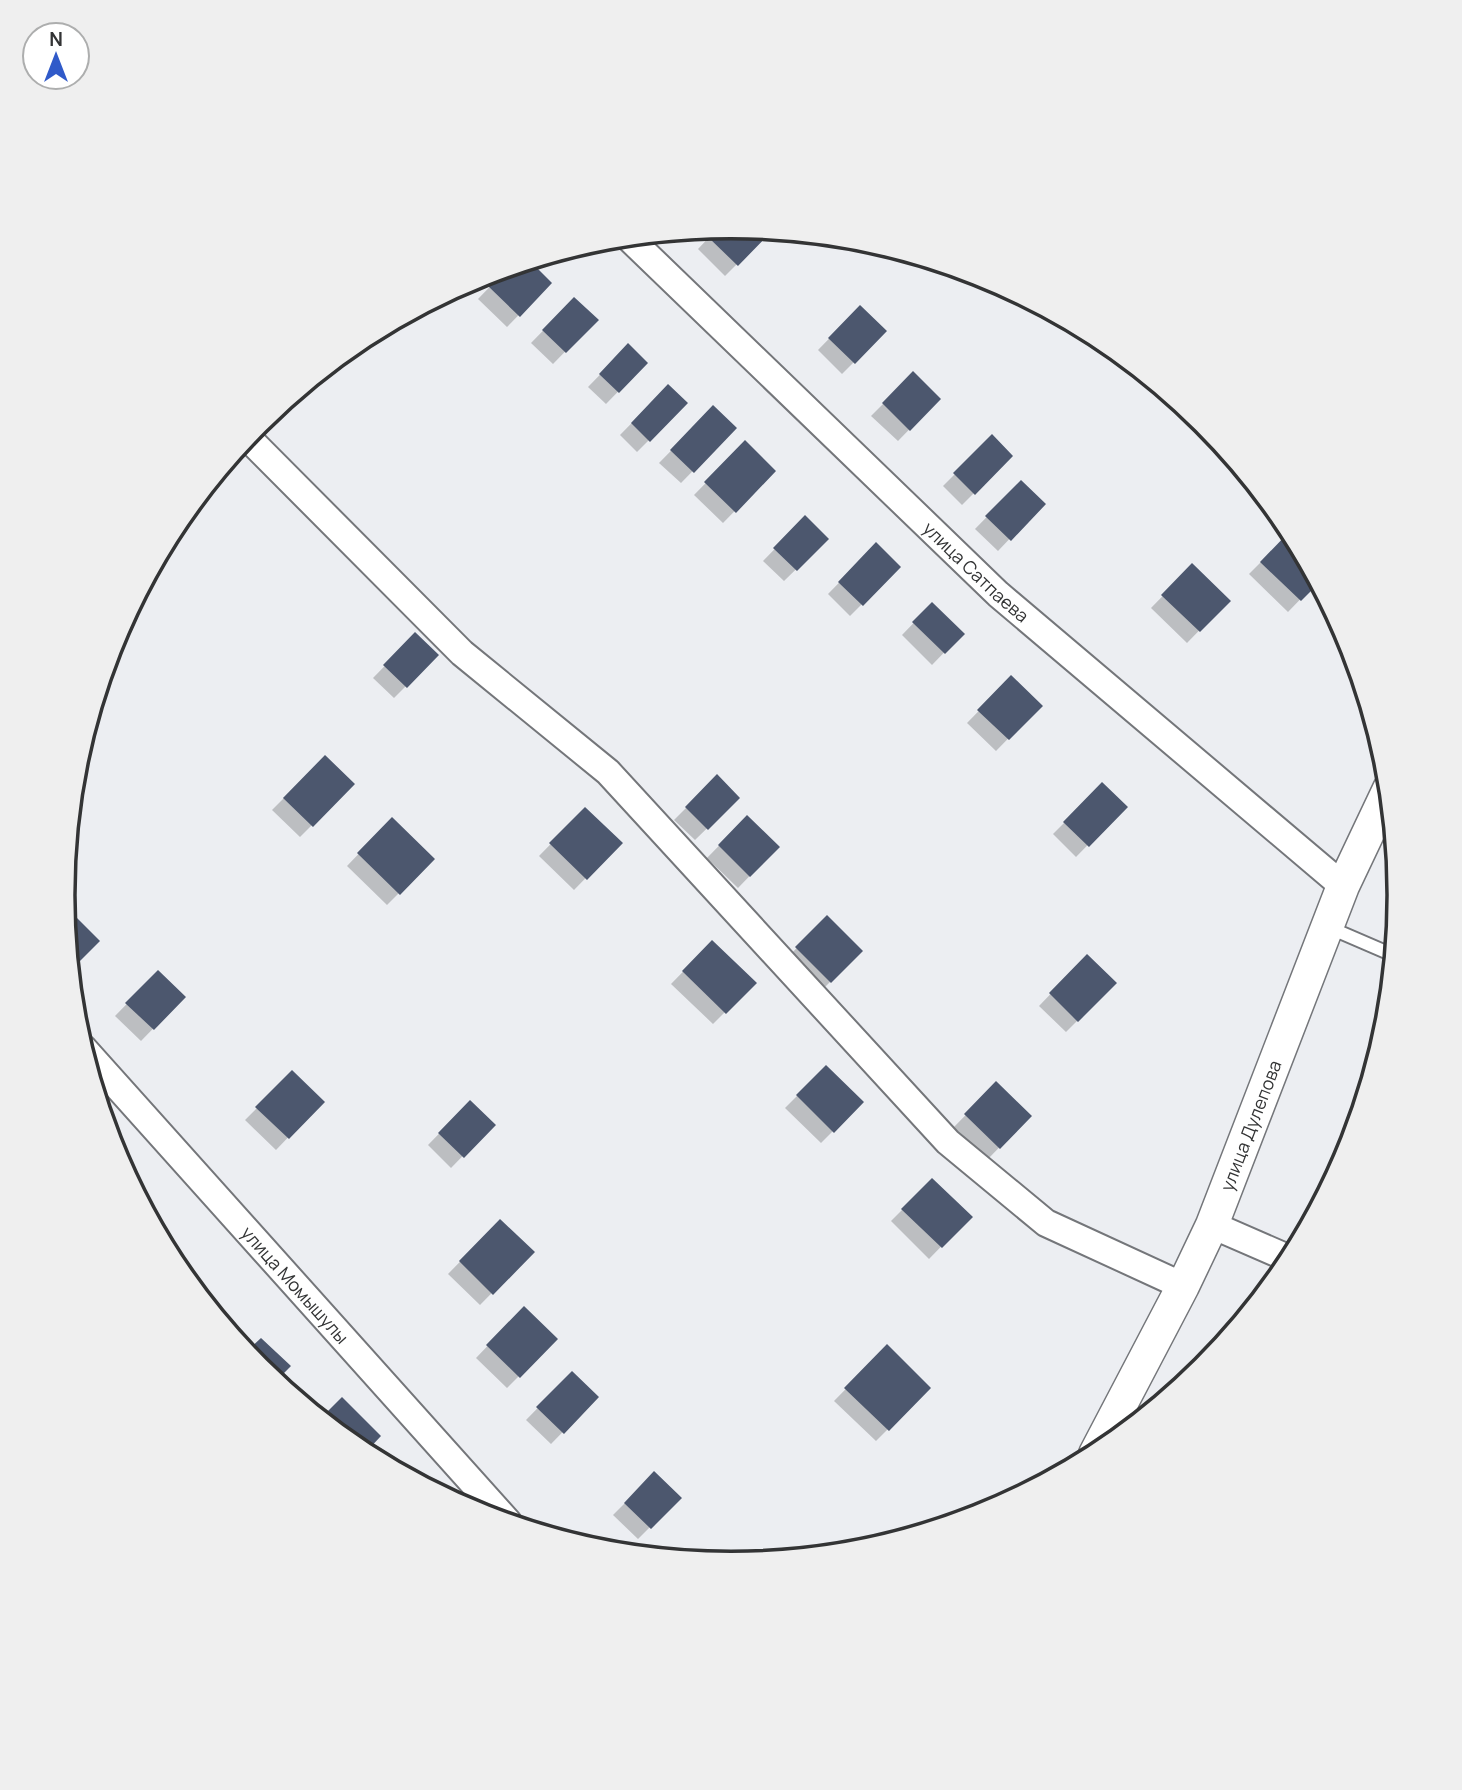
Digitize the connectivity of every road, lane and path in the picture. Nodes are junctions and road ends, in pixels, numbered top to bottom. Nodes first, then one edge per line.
1 (638, 246) edge
2 (255, 445) edge
3 (1381, 807) edge
4 (1343, 886) junction
5 (1328, 927) junction
6 (1384, 951) edge
7 (98, 1065) edge
8 (1212, 1225) junction
9 (1279, 1254) edge
10 (1183, 1286) junction
11 (1107, 1432) edge
12 (494, 1506) edge

1 - 4 street, улица Сатпаева
2 - 10 street
3 - 4 street, улица Дулепова
4 - 5 street, улица Дулепова
5 - 6 lane
5 - 8 street, улица Дулепова
7 - 12 street, улица Момышулы
8 - 9 street
8 - 10 street, улица Дулепова
10 - 11 street, улица Дулепова

